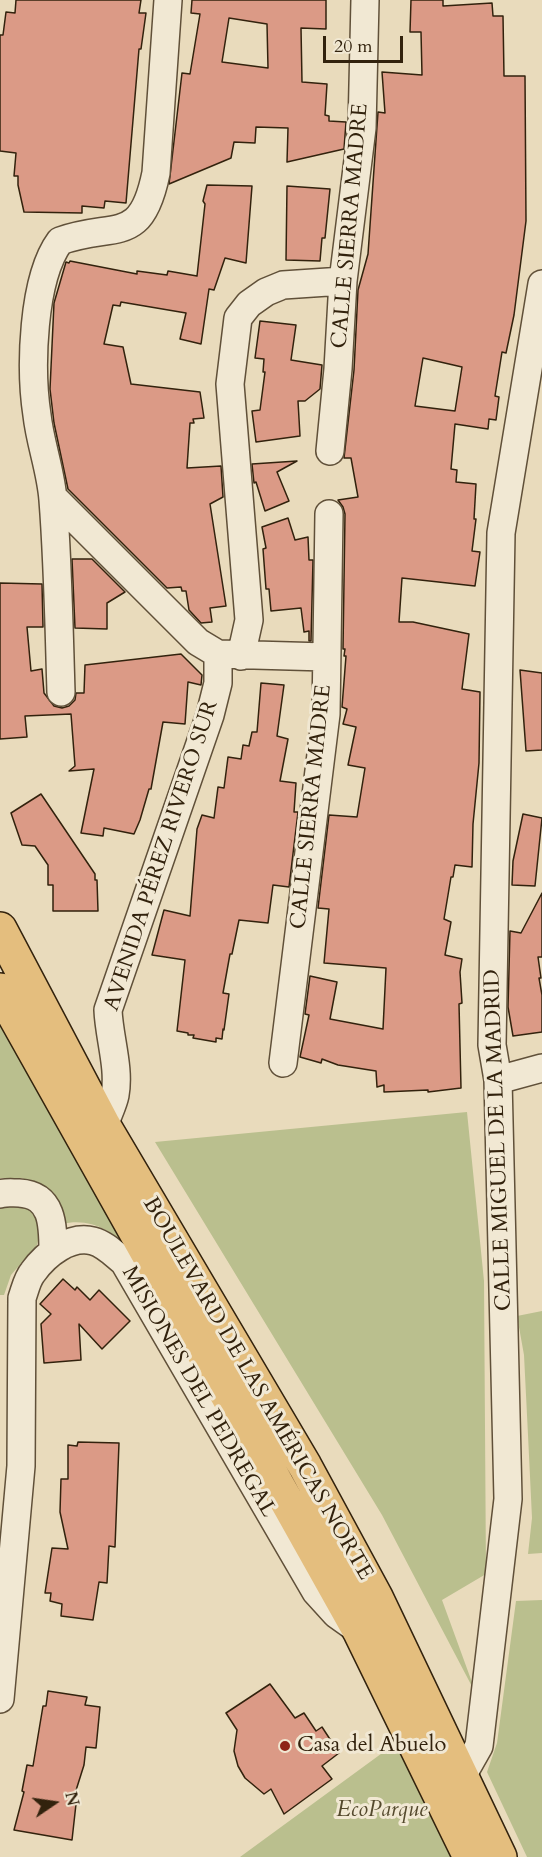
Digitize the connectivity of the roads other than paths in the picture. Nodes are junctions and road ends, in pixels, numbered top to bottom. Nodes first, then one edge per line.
1 (168, 0) edge
2 (365, 0) edge
3 (344, 281) junction
4 (542, 284) edge
5 (330, 451) dead end
6 (53, 497) junction
7 (329, 514) dead end
8 (229, 655) junction
9 (326, 657) junction
10 (62, 692) dead end
11 (0, 929) edge
12 (0, 990) edge
13 (284, 1063) dead end
14 (542, 1068) edge
15 (498, 1080) junction
16 (104, 1126) junction
17 (0, 1194) edge
18 (53, 1251) junction
19 (360, 1632) junction
20 (0, 1699) edge
21 (462, 1776) junction
22 (470, 1857) edge
23 (500, 1857) edge

1 - 6 street
2 - 3 street, CALLE SIERRA MADRE
3 - 5 street, CALLE SIERRA MADRE
3 - 8 street, AVENIDA PÉREZ RIVERO SUR
4 - 15 street, CALLE MIGUEL DE LA MADRID
6 - 8 street
6 - 10 street
7 - 9 street, CALLE SIERRA MADRE
8 - 9 street
8 - 16 street, AVENIDA PÉREZ RIVERO SUR
9 - 13 street, CALLE SIERRA MADRE
11 - 16 main road, BOULEVARD DE LAS AMÉRICAS NORTE
12 - 19 main road, BOULEVARD DE LAS AMÉRICAS NORTE
14 - 15 street
15 - 21 street, CALLE MIGUEL DE LA MADRID
16 - 21 main road, BOULEVARD DE LAS AMÉRICAS NORTE
17 - 18 street
18 - 19 street, MISIONES DEL PEDREGAL
18 - 20 street, MISIONES DEL PEDREGAL
19 - 22 main road, BOULEVARD DE LAS AMÉRICAS NORTE
21 - 23 main road, BOULEVARD DE LAS AMÉRICAS NORTE

